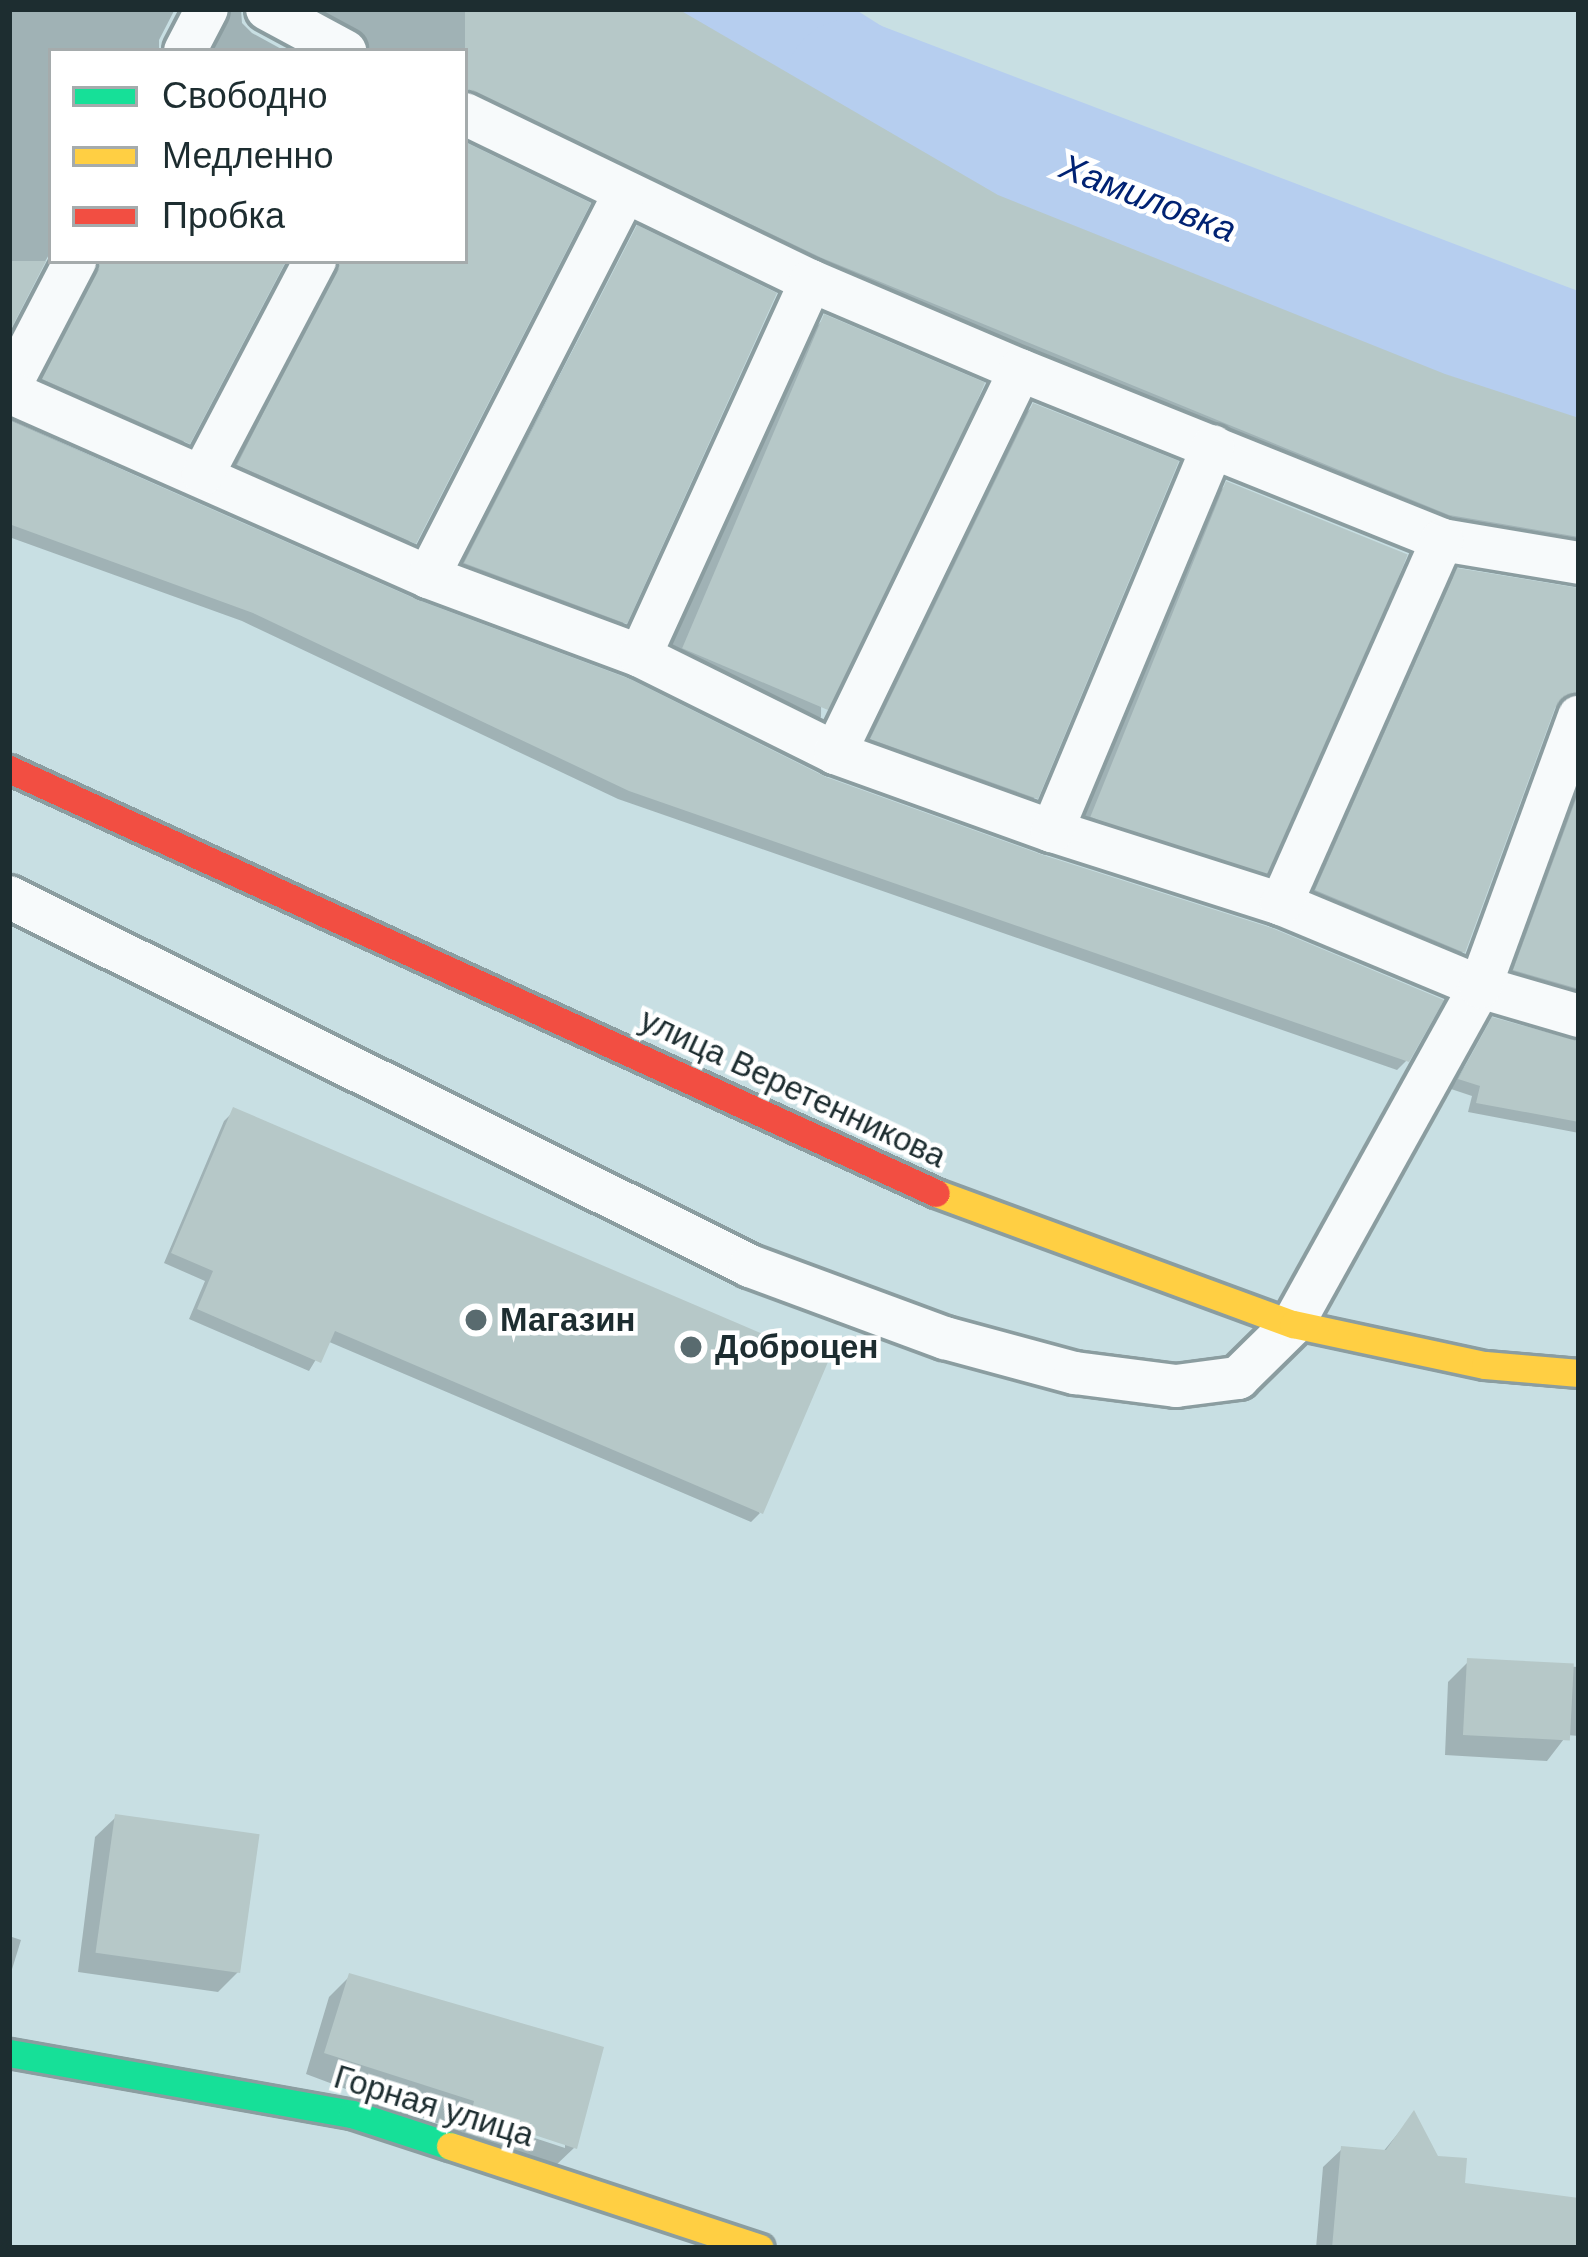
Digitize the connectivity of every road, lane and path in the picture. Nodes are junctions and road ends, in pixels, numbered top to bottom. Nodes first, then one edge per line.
1 (207, 9) edge
2 (267, 9) edge
3 (187, 48) edge
4 (339, 48) edge
5 (468, 116) edge
6 (624, 194) junction
7 (73, 264) edge
8 (313, 264) edge
9 (811, 281) junction
10 (1020, 370) junction
11 (9, 390) edge
12 (1213, 446) junction
13 (203, 474) junction
14 (1442, 540) junction
15 (1579, 563) edge
16 (428, 577) junction
17 (640, 656) junction
18 (1579, 717) edge
19 (835, 753) junction
20 (9, 770) edge
21 (1052, 831) junction
22 (9, 898) edge
23 (1281, 904) junction
24 (1480, 987) junction
25 (1579, 1016) edge
26 (1293, 1324) junction
27 (1579, 1373) edge
28 (9, 2053) edge
29 (760, 2248) edge

1 - 3 lane
2 - 4 lane
5 - 6 lane
6 - 9 lane
6 - 16 lane
7 - 11 lane
8 - 13 lane
9 - 10 lane
9 - 17 lane
10 - 12 lane
10 - 19 lane
11 - 13 lane
12 - 14 lane
12 - 21 lane
13 - 16 lane
14 - 15 lane
14 - 23 lane
16 - 17 lane
17 - 19 lane
18 - 24 lane
19 - 21 lane
20 - 26 main road, улица Веретенникова
21 - 23 lane
22 - 26 lane
23 - 24 lane
24 - 25 lane
24 - 26 lane
26 - 27 main road, улица Веретенникова
28 - 29 main road, Горная улица

